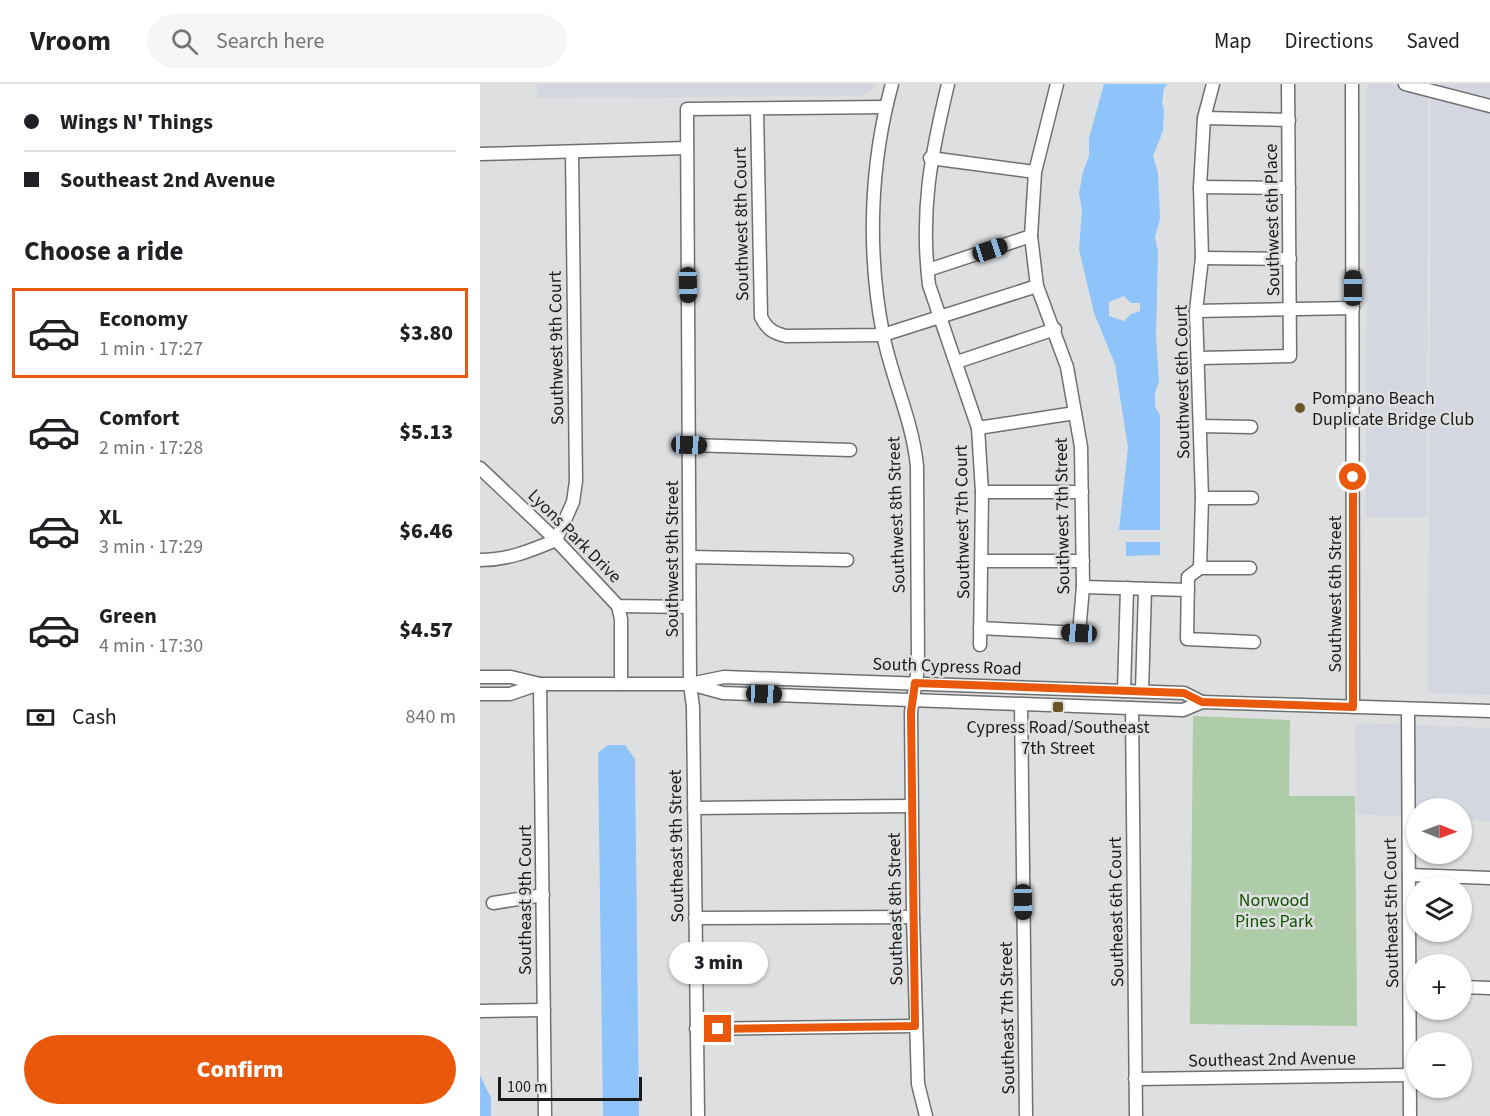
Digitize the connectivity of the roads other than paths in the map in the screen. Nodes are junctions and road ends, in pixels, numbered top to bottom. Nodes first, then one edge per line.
1 (892, 84) edge
2 (948, 84) edge
3 (1055, 84) edge
4 (1213, 84) edge
5 (1288, 84) edge
6 (1352, 84) edge
7 (1405, 84) edge
8 (1490, 106) edge
9 (886, 107) junction
10 (757, 109) junction
11 (1204, 118) junction
12 (1288, 120) junction
13 (687, 148) junction
14 (572, 152) junction
15 (480, 154) edge
16 (930, 158) junction
17 (1035, 172) junction
18 (1200, 187) junction
19 (1289, 188) junction
20 (1031, 236) junction
21 (1202, 258) junction
22 (1290, 259) junction
23 (928, 270) junction
24 (1037, 286) junction
25 (1353, 308) junction
26 (1291, 309) junction
27 (1196, 310) junction
28 (940, 318) junction
29 (1055, 329) junction
30 (883, 335) junction
31 (1199, 358) junction
32 (957, 363) junction
33 (1075, 412) junction
34 (1201, 426) junction
35 (1251, 427) dead end
36 (978, 428) junction
37 (689, 445) junction
38 (849, 450) dead end
39 (480, 468) edge
40 (982, 492) junction
41 (1082, 492) junction
42 (1202, 498) junction
43 (1251, 498) dead end
44 (556, 540) junction
45 (690, 557) junction
46 (480, 560) edge
47 (847, 560) dead end
48 (982, 561) junction
49 (1083, 561) junction
50 (1200, 568) junction
51 (1250, 568) dead end
52 (1083, 587) junction
53 (1127, 588) junction
54 (1145, 589) junction
55 (1188, 590) junction
56 (618, 606) junction
57 (689, 607) junction
58 (980, 628) junction
59 (1254, 642) dead end
60 (981, 645) dead end
61 (480, 677) edge
62 (915, 683) junction
63 (540, 684) junction
64 (621, 684) junction
65 (690, 684) junction
66 (1124, 691) junction
67 (1142, 691) junction
68 (480, 694) edge
69 (913, 699) junction
70 (1202, 702) junction
71 (1021, 704) junction
72 (1353, 707) junction
73 (1132, 708) junction
74 (1408, 709) junction
75 (1490, 711) edge
76 (911, 806) junction
77 (694, 808) junction
78 (1409, 875) junction
79 (1490, 878) edge
80 (543, 895) junction
81 (493, 903) dead end
82 (913, 917) junction
83 (695, 918) junction
84 (1412, 954) edge
85 (1472, 987) edge
86 (1490, 988) edge
87 (544, 1010) junction
88 (480, 1011) edge
89 (915, 1026) junction
90 (696, 1029) junction
91 (1406, 1075) edge
92 (1135, 1079) junction
93 (1410, 1098) edge
94 (545, 1116) edge
95 (698, 1116) edge
96 (926, 1116) edge
97 (1026, 1116) edge
98 (1136, 1116) edge
99 (1410, 1116) edge

1 - 9 street, Southwest 8th Street
2 - 16 street, Southwest 7th Court
3 - 17 street, Southwest 7th Street
4 - 11 street, Southwest 6th Court
5 - 12 street, Southwest 6th Place
6 - 25 street, Southwest 6th Street
7 - 8 street
9 - 10 street
9 - 30 street, Southwest 8th Street
10 - 13 street, Southwest 9th Street
10 - 30 street, Southwest 8th Court
11 - 12 street
11 - 18 street, Southwest 6th Court
12 - 19 street, Southwest 6th Place
13 - 14 street
13 - 37 street, Southwest 9th Street
14 - 15 street
14 - 44 street, Southwest 9th Court
16 - 17 street
16 - 23 street, Southwest 7th Court
17 - 20 street, Southwest 7th Street
18 - 19 street
18 - 21 street, Southwest 6th Court
19 - 22 street, Southwest 6th Place
20 - 23 street
20 - 24 street, Southwest 7th Street
21 - 22 street
21 - 27 street, Southwest 6th Court
22 - 26 street, Southwest 6th Place
23 - 28 street, Southwest 7th Court
24 - 28 street
24 - 29 street, Southwest 7th Street
25 - 26 street
25 - 72 street, Southwest 6th Street
26 - 27 street
26 - 31 street, Southwest 6th Place
27 - 31 street, Southwest 6th Court
28 - 30 street
28 - 32 street, Southwest 7th Court
29 - 32 street
29 - 33 street, Southwest 7th Street
30 - 62 street, Southwest 8th Street
31 - 34 street, Southwest 6th Court
32 - 36 street, Southwest 7th Court
33 - 36 street
33 - 41 street, Southwest 7th Street
34 - 35 street
34 - 42 street, Southwest 6th Court
36 - 40 street, Southwest 7th Court
37 - 38 street
37 - 45 street, Southwest 9th Street
39 - 44 street, Lyons Park Drive
40 - 41 street
40 - 48 street, Southwest 7th Court
41 - 49 street, Southwest 7th Street
42 - 43 street
42 - 50 street, Southwest 6th Court
44 - 46 street
44 - 56 street, Lyons Park Drive
45 - 47 street
45 - 57 street, Southwest 9th Street
48 - 49 street
48 - 58 street, Southwest 7th Court
49 - 52 street, Southwest 7th Street
50 - 51 street
50 - 55 street, Southwest 6th Court
52 - 53 street
52 - 58 street, Southwest 7th Street
53 - 54 street
53 - 66 street
54 - 55 street
54 - 67 street
55 - 59 street, Southwest 6th Court
56 - 57 street, Lyons Park Drive
56 - 64 street
57 - 65 street, Southwest 9th Street
58 - 60 street, Southwest 7th Court
61 - 63 street, South Cypress Road
62 - 65 street, South Cypress Road
62 - 66 street, South Cypress Road
62 - 69 street, Southwest 8th Street
63 - 64 street, South Cypress Road
63 - 68 street, South Cypress Road
63 - 80 street, Southeast 9th Court
64 - 65 street, South Cypress Road
65 - 69 street, South Cypress Road
65 - 77 street, Southeast 9th Street
66 - 67 street, South Cypress Road
67 - 70 street, South Cypress Road
69 - 71 street, South Cypress Road
69 - 76 street, Southeast 8th Street
70 - 72 street, South Cypress Road
70 - 73 street, South Cypress Road
71 - 73 street, South Cypress Road
71 - 97 street, Southeast 7th Street
72 - 74 street, South Cypress Road
73 - 92 street, Southeast 6th Court
74 - 75 street, South Cypress Road
74 - 78 street, Southeast 5th Court
76 - 77 street
76 - 82 street, Southeast 8th Street
77 - 83 street, Southeast 9th Street
78 - 79 street
78 - 84 street, Southeast 5th Court
80 - 81 street
80 - 87 street, Southeast 9th Court
82 - 83 street
82 - 89 street, Southeast 8th Street
83 - 90 street, Southeast 9th Street
85 - 86 street
87 - 88 street
87 - 94 street, Southeast 9th Court
89 - 90 street
89 - 96 street, Southeast 8th Street
90 - 95 street, Southeast 9th Street
91 - 92 street, Southeast 2nd Avenue
92 - 98 street, Southeast 6th Court
93 - 99 street, Southeast 5th Court

